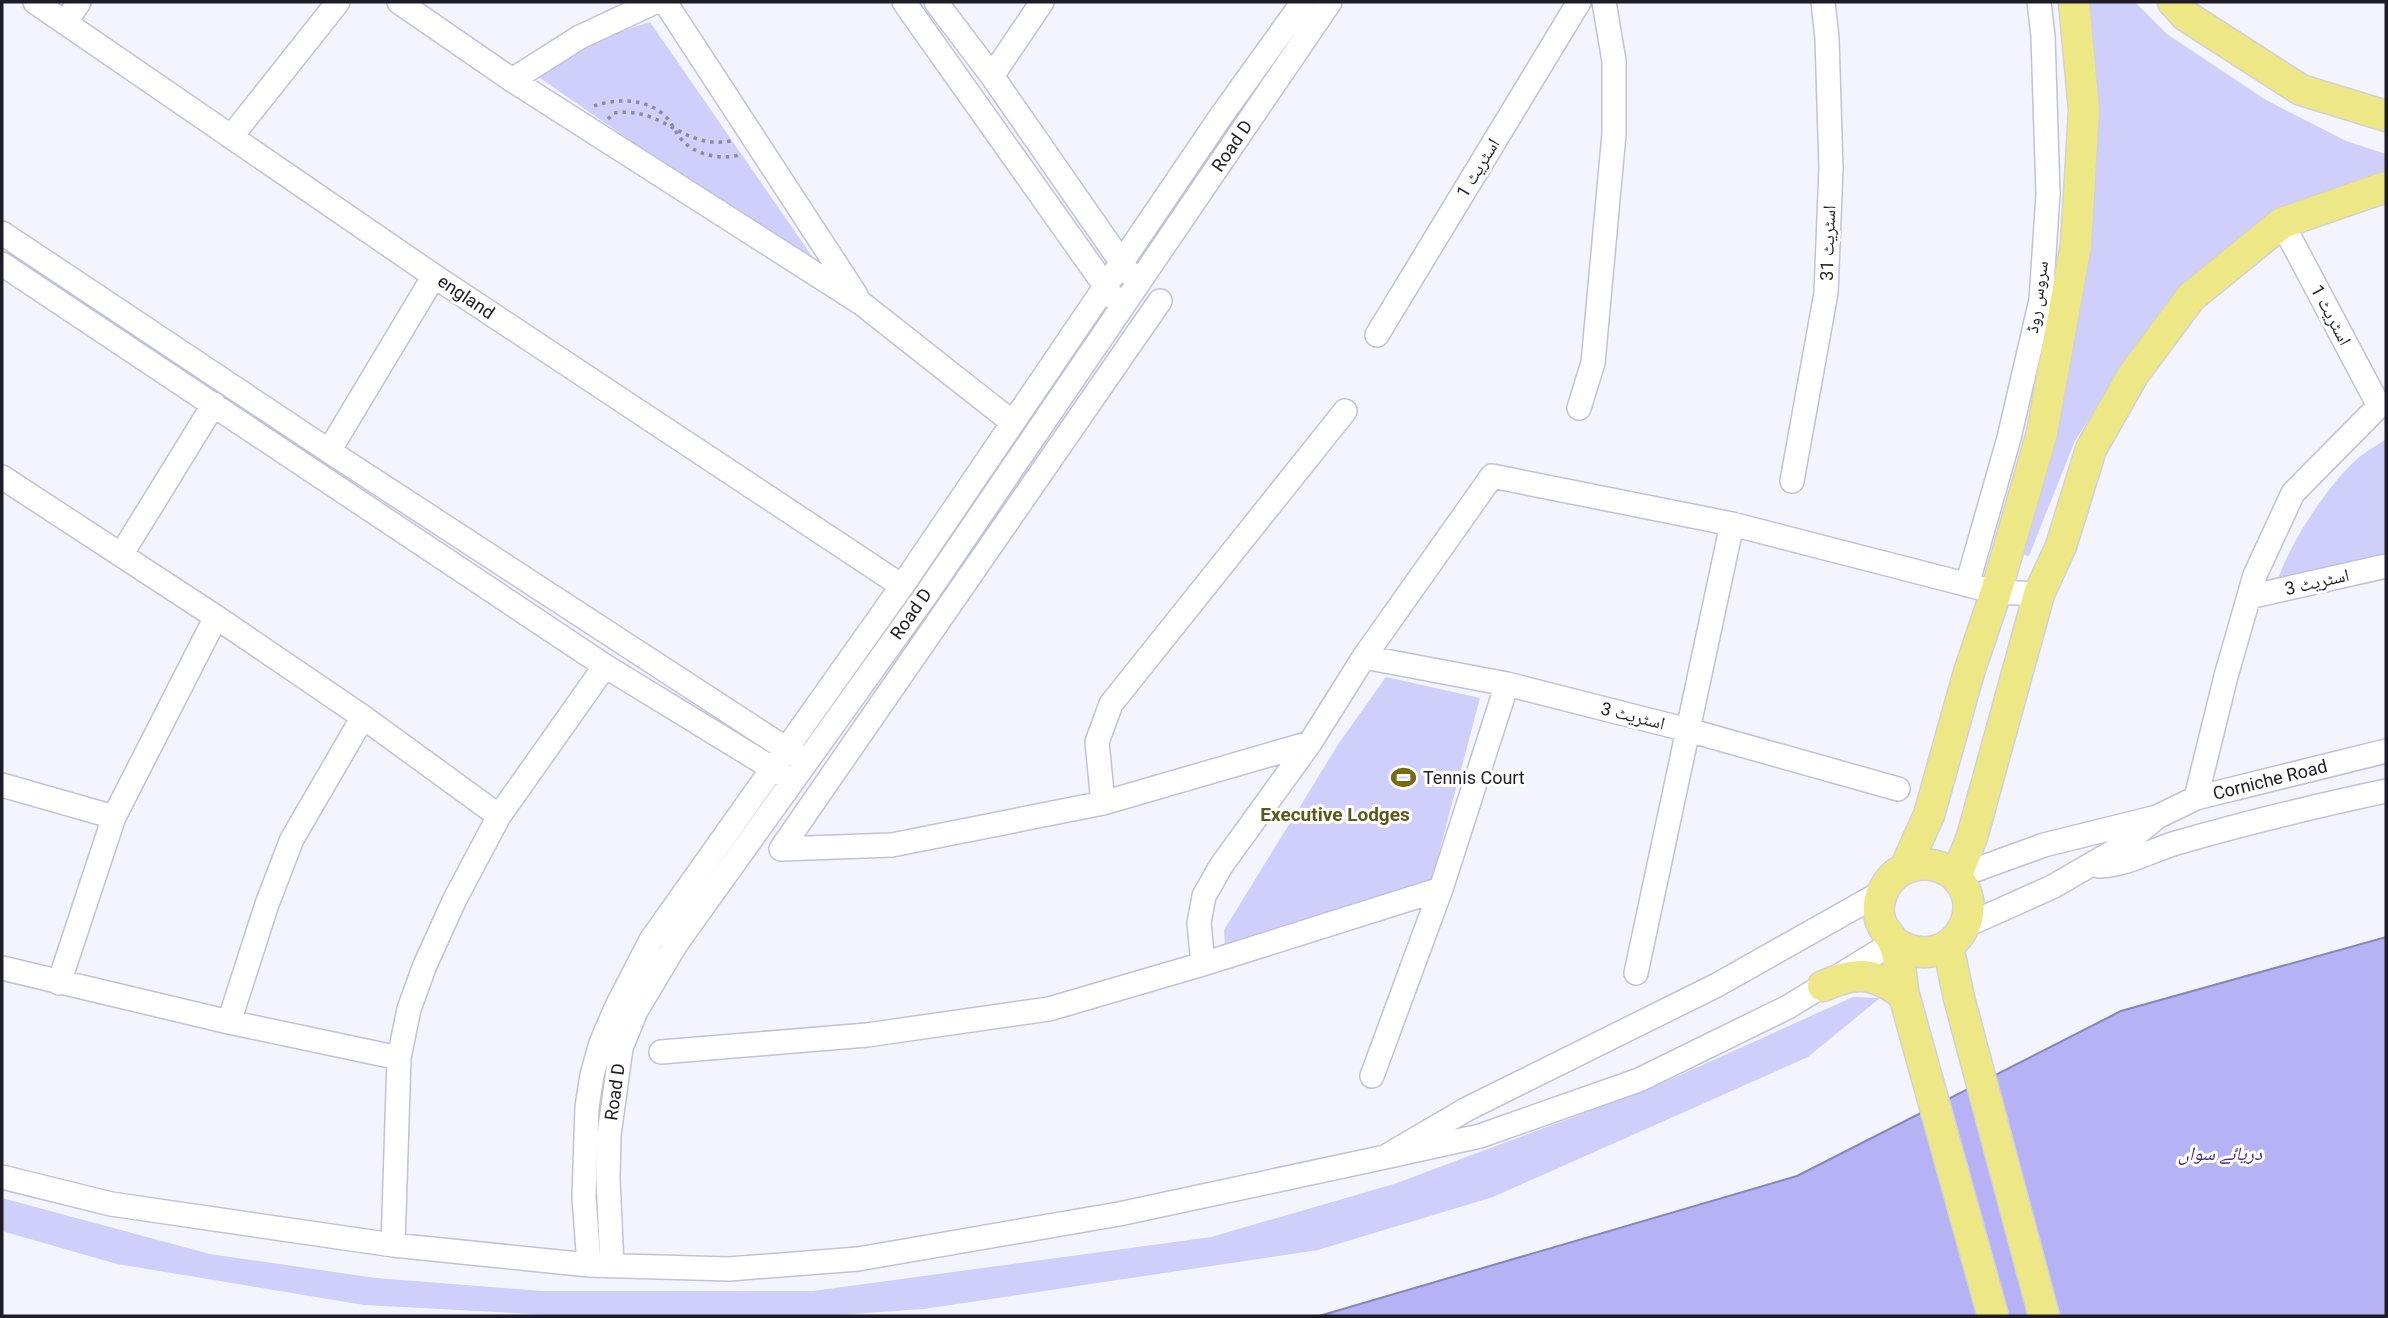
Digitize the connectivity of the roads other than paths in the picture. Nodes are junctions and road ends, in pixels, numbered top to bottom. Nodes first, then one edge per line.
1 (34, 2) edge
2 (79, 2) edge
3 (338, 2) edge
4 (399, 2) edge
5 (655, 2) edge
6 (665, 2) edge
7 (904, 2) edge
8 (936, 2) edge
9 (1042, 2) edge
10 (1303, 2) edge
11 (1330, 2) edge
12 (1580, 2) edge
13 (1604, 2) edge
14 (1823, 2) edge
15 (2039, 2) edge
16 (2074, 2) edge
17 (2186, 6) edge
18 (65, 23) junction
19 (992, 76) junction
20 (512, 80) junction
21 (2386, 116) edge
22 (231, 137) junction
23 (2386, 187) edge
24 (2282, 223) junction
25 (2, 233) edge
26 (1122, 263) junction
27 (2, 264) edge
28 (434, 276) junction
29 (1138, 284) junction
30 (1105, 288) junction
31 (1160, 301) dead end
32 (861, 303) junction
33 (1121, 308) junction
34 (1377, 335) dead end
35 (214, 404) junction
36 (2383, 405) edge
37 (1579, 408) dead end
38 (1345, 411) dead end
39 (1012, 422) junction
40 (329, 451) junction
41 (2, 477) edge
42 (1792, 481) dead end
43 (1732, 524) junction
44 (121, 555) junction
45 (2386, 566) edge
46 (1967, 585) junction
47 (902, 586) junction
48 (1996, 592) junction
49 (2039, 594) junction
50 (2249, 597) junction
51 (216, 617) junction
52 (1364, 657) junction
53 (605, 666) junction
54 (1507, 684) junction
55 (363, 717) junction
56 (1688, 730) junction
57 (1310, 743) junction
58 (788, 750) junction
59 (2386, 751) edge
60 (773, 769) junction
61 (800, 772) junction
62 (2, 786) edge
63 (1898, 789) dead end
64 (2386, 791) edge
65 (2196, 798) junction
66 (1103, 803) junction
67 (499, 816) junction
68 (114, 817) junction
69 (2157, 817) junction
70 (2086, 867) junction
71 (1905, 869) junction
72 (1956, 877) junction
73 (1441, 889) junction
74 (1882, 892) junction
75 (1957, 936) junction
76 (1894, 942) junction
77 (1203, 964) junction
78 (2, 968) edge
79 (1636, 973) dead end
80 (59, 983) junction
81 (1823, 986) junction
82 (1906, 1003) junction
83 (229, 1022) junction
84 (661, 1052) dead end
85 (399, 1058) junction
86 (1372, 1076) dead end
87 (1385, 1157) junction
88 (2, 1177) edge
89 (393, 1245) junction
90 (589, 1265) junction
91 (612, 1266) junction
92 (1993, 1316) edge
93 (2045, 1316) edge

1 - 18 street, england
2 - 18 street
3 - 22 street
4 - 20 street
5 - 20 street
6 - 32 street
7 - 30 street
8 - 19 street
9 - 19 street
10 - 26 street, Road D
11 - 29 street, Road D
12 - 34 street, اسٹریٹ 1
13 - 37 street
14 - 42 street, اسٹریٹ 31
15 - 46 street, سروس روڈ
16 - 48 main road
17 - 21 main road
18 - 22 street, england
19 - 26 street
20 - 32 street
22 - 28 street, england
23 - 24 main road
24 - 36 street, اسٹریٹ 1
24 - 49 main road
25 - 40 street
26 - 29 street
26 - 30 street, Road D
27 - 35 street
28 - 40 street
28 - 47 street, england
29 - 33 street, Road D
30 - 33 street
30 - 39 street, Road D
31 - 66 street
32 - 39 street
33 - 61 street, Road D
35 - 44 street
35 - 53 street
36 - 50 street
38 - 66 street
39 - 47 street, Road D
40 - 58 street
41 - 44 street
43 - 46 street
43 - 52 street
43 - 56 street
44 - 51 street
45 - 50 street, اسٹریٹ 3
46 - 48 street
47 - 58 street, Road D
48 - 49 street
48 - 71 main road
49 - 72 main road
50 - 65 street
51 - 55 street
51 - 68 street
52 - 54 street, اسٹریٹ 3
52 - 57 street
53 - 60 street
53 - 67 street
54 - 56 street, اسٹریٹ 3
54 - 73 street
55 - 67 street
55 - 83 street
56 - 63 street, اسٹریٹ 3
56 - 79 street
57 - 66 street
57 - 77 street
58 - 60 street, Road D
58 - 61 street
59 - 65 street, Corniche Road
60 - 61 street
60 - 90 street, Road D
61 - 91 street, Road D
62 - 68 street
64 - 70 street
65 - 69 street, Corniche Road
67 - 85 street
68 - 80 street
69 - 70 street
69 - 72 street
70 - 75 street
71 - 72 main road
71 - 74 main road
72 - 75 main road
73 - 77 street
73 - 86 street
74 - 76 main road
74 - 87 street
75 - 76 main road
75 - 93 main road
76 - 81 street
76 - 82 main road
77 - 84 street
78 - 80 street
80 - 83 street
81 - 82 main road
81 - 87 street
82 - 92 main road
83 - 85 street
85 - 89 street
87 - 91 street
88 - 89 street
89 - 90 street
90 - 91 street

